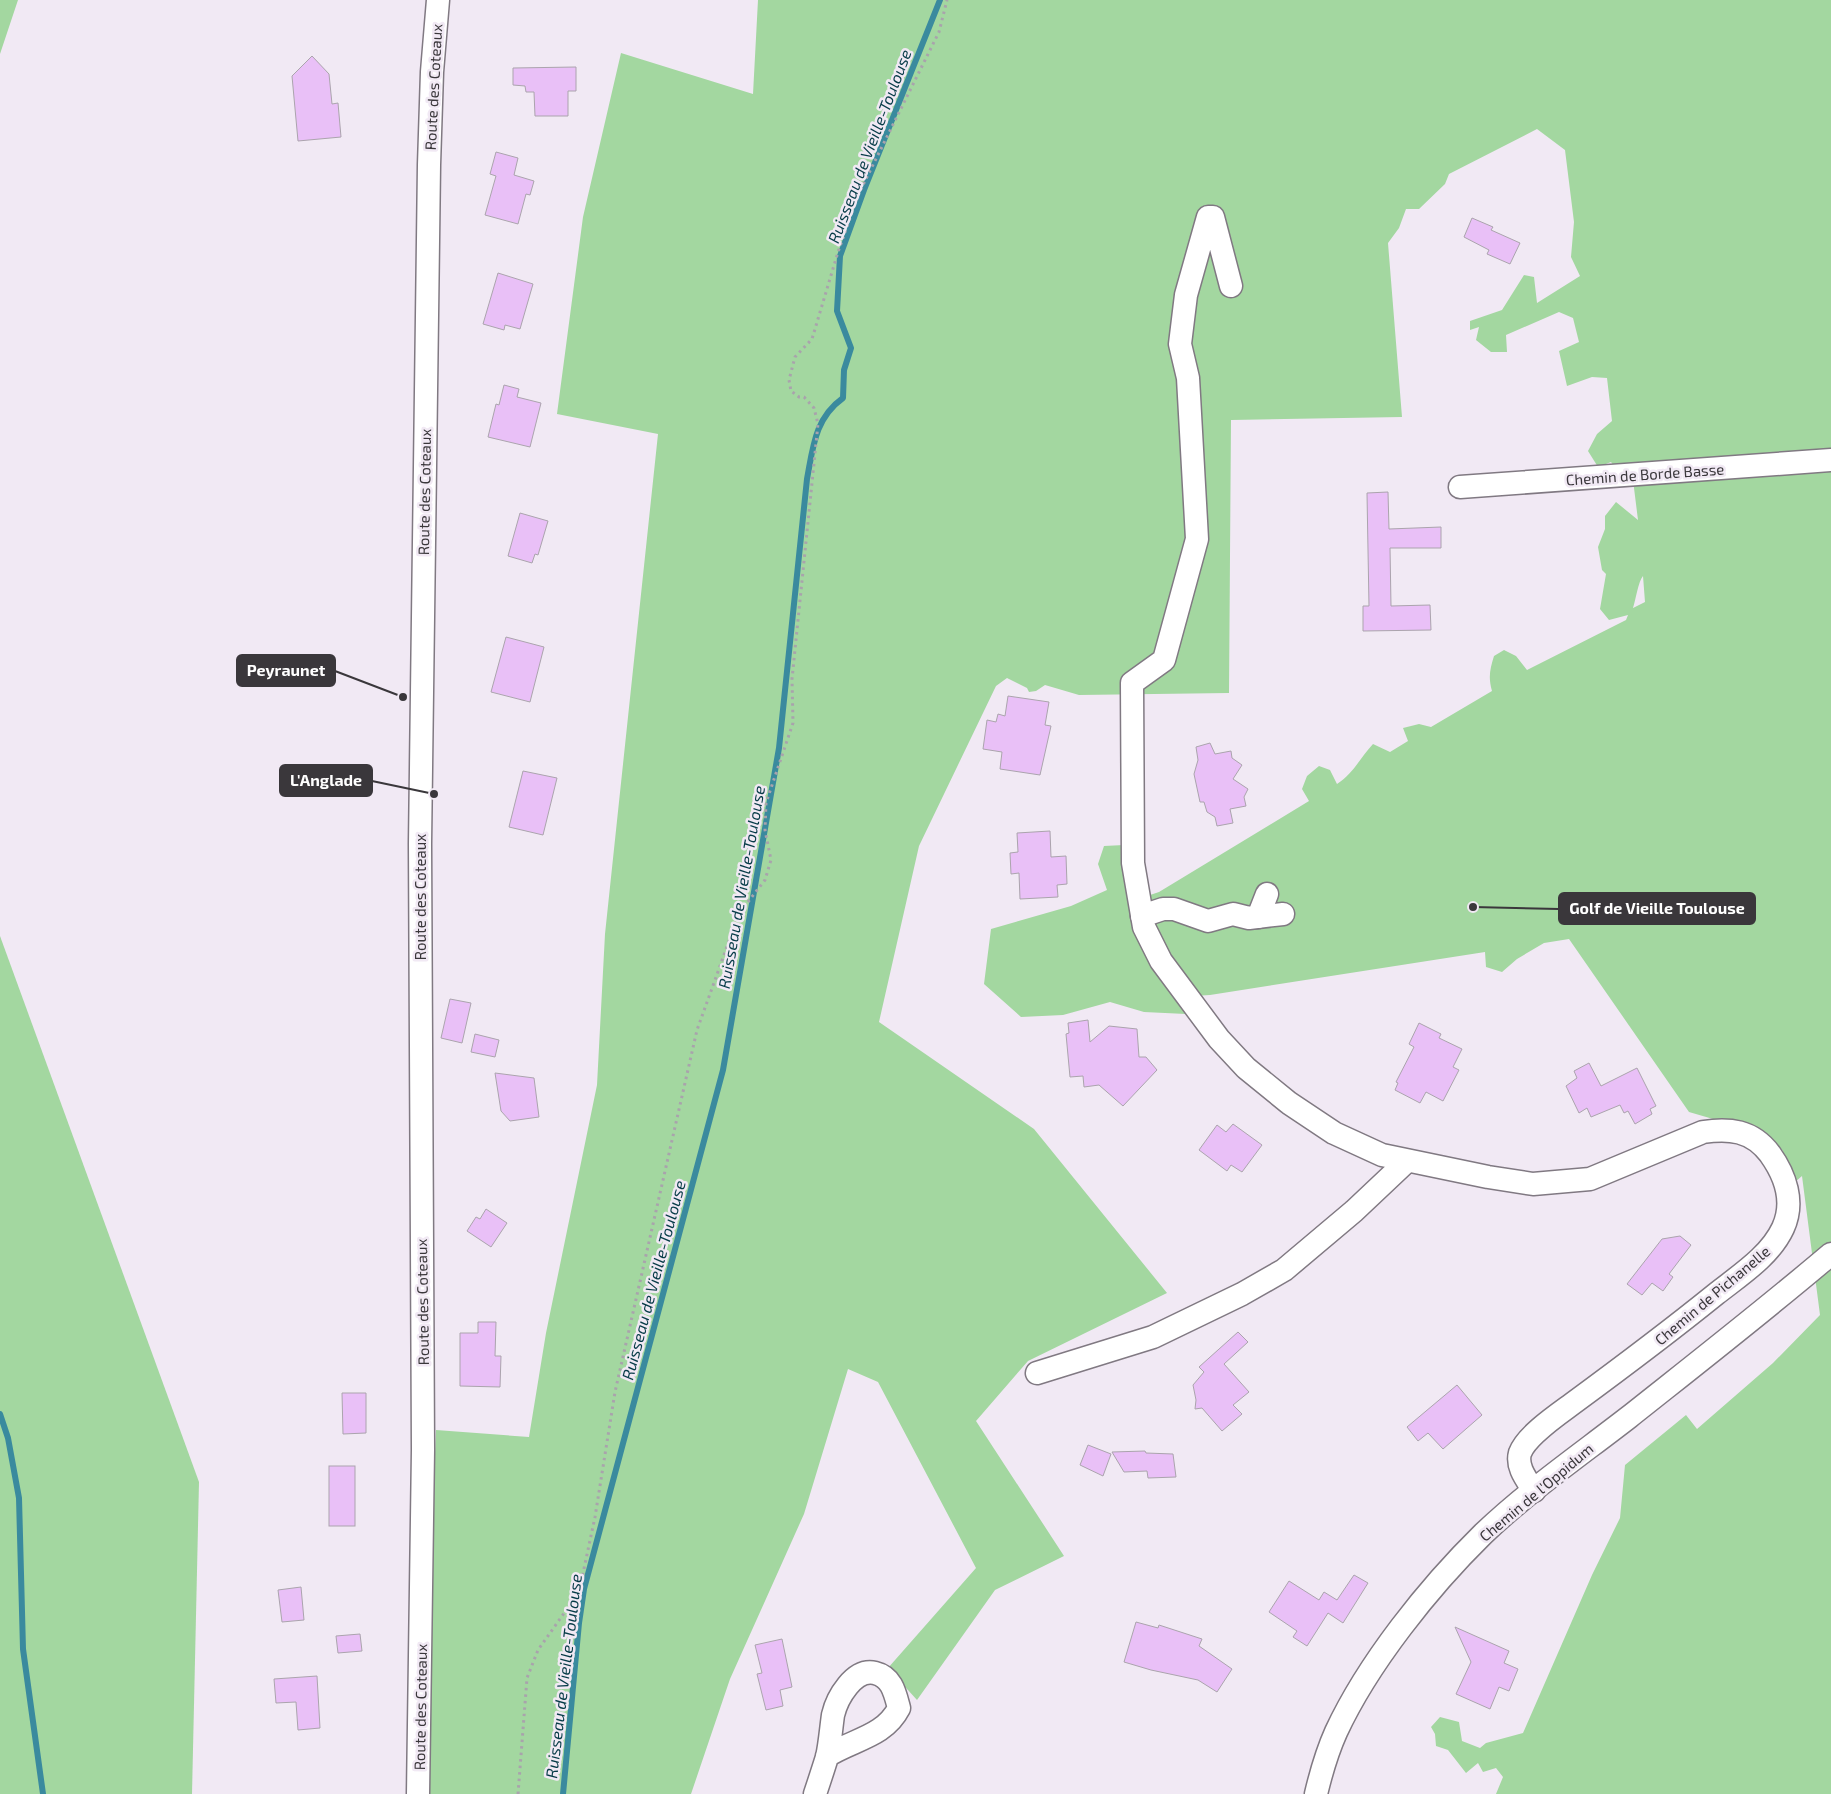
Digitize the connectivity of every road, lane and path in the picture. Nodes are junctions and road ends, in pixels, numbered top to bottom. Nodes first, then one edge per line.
1 (438, 0) edge
2 (948, 0) edge
3 (1231, 286) dead end
4 (1831, 460) edge
5 (1460, 487) dead end
6 (1267, 894) dead end
7 (1283, 914) dead end
8 (1142, 916) junction
9 (1258, 917) junction
10 (1407, 1161) junction
11 (1831, 1254) edge
12 (1037, 1373) dead end
13 (1534, 1491) junction
14 (827, 1756) dead end
15 (418, 1794) edge
16 (518, 1794) edge
17 (815, 1794) edge
18 (1316, 1794) edge

1 - 15 street, Route des Coteaux
2 - 16 path
3 - 8 street, Chemin de Pichanelle
4 - 5 street, Chemin de Borde Basse
6 - 9 street
7 - 9 street
8 - 9 street
8 - 10 street, Chemin de Pichanelle
10 - 12 street
10 - 13 street, Chemin de Pichanelle
11 - 13 street, Chemin de l'Oppidum
13 - 18 street, Chemin de l'Oppidum
14 - 17 street

